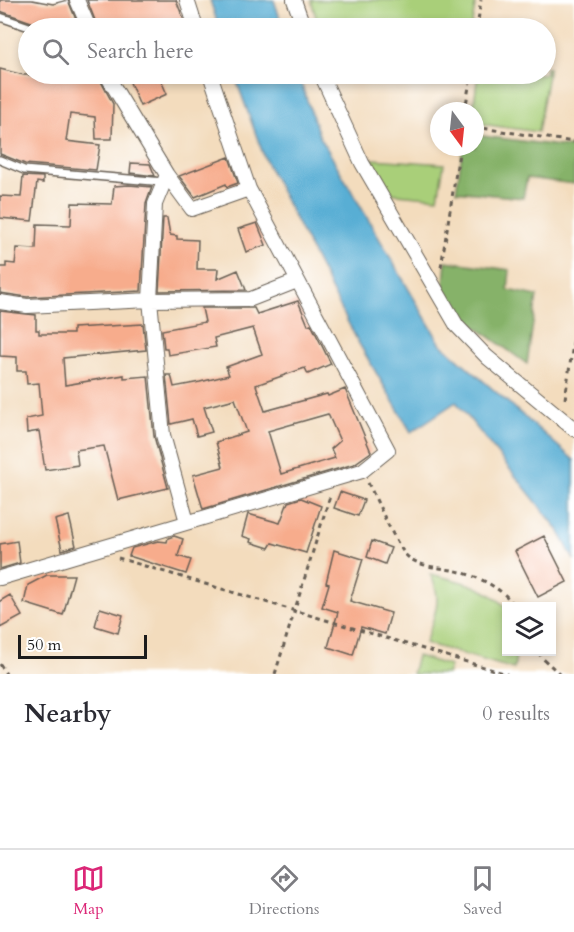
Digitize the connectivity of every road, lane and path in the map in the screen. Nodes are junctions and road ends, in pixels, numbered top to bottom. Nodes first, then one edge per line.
1 (76, 0) edge
2 (187, 0) edge
3 (294, 0) edge
4 (481, 0) edge
5 (0, 17) edge
6 (81, 18) edge
7 (193, 18) edge
8 (300, 18) edge
9 (478, 18) edge
10 (18, 23) edge
11 (112, 84) edge
12 (213, 84) edge
13 (326, 84) edge
14 (469, 84) edge
15 (466, 102) edge
16 (484, 128) edge
17 (574, 142) edge
18 (459, 156) edge
19 (0, 160) edge
20 (166, 179) junction
21 (249, 189) junction
22 (297, 281) junction
23 (437, 296) junction
24 (150, 300) junction
25 (0, 302) edge
26 (574, 337) edge
27 (565, 399) dead end
28 (574, 429) edge
29 (361, 471) junction
30 (335, 480) junction
31 (187, 522) junction
32 (106, 548) junction
33 (0, 578) edge
34 (513, 602) edge
35 (295, 610) junction
36 (541, 656) edge
37 (0, 664) edge
38 (6, 674) edge
39 (275, 674) edge
40 (507, 674) edge
41 (560, 674) edge

1 - 6 street
2 - 7 street
3 - 8 street
4 - 9 path
5 - 10 lane
11 - 20 street
12 - 21 street
13 - 23 street
14 - 15 path
16 - 17 path
18 - 23 path
19 - 20 lane
20 - 21 street
20 - 24 street
21 - 22 street
22 - 24 street
22 - 29 street
23 - 28 street
24 - 25 street
24 - 31 street
26 - 27 path
29 - 30 street
29 - 34 path
30 - 31 street
30 - 35 path
31 - 32 street
32 - 33 street
32 - 35 path
35 - 39 path
35 - 40 path
36 - 41 path
37 - 38 path

